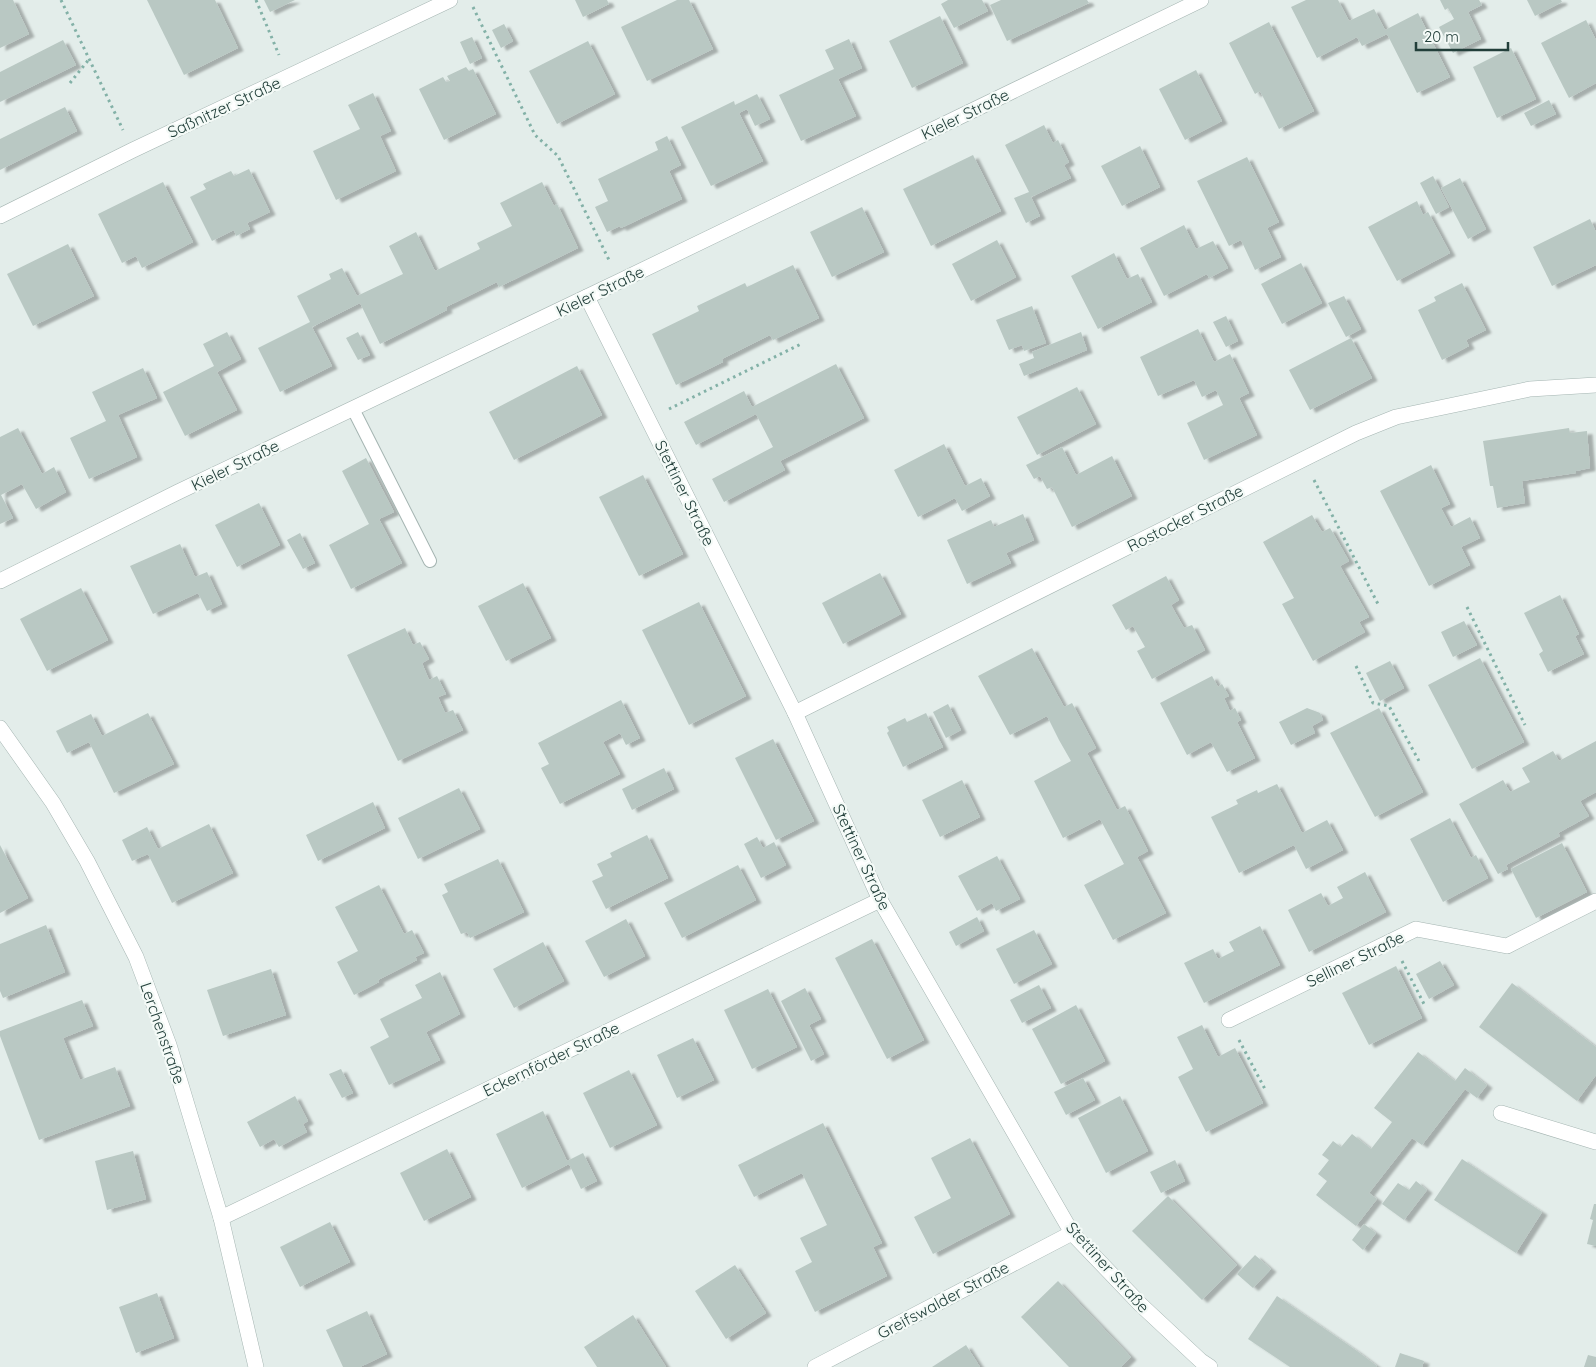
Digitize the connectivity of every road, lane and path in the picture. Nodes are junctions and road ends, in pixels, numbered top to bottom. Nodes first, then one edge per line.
1 (61, 0) edge
2 (256, 0) edge
3 (450, 0) edge
4 (470, 0) edge
5 (1201, 0) edge
6 (90, 58) junction
7 (288, 77) junction
8 (70, 83) dead end
9 (133, 150) junction
10 (0, 216) edge
11 (620, 281) junction
12 (587, 297) junction
13 (801, 344) dead end
14 (1596, 386) edge
15 (353, 408) junction
16 (648, 419) junction
17 (1304, 459) junction
18 (430, 560) dead end
19 (0, 581) edge
20 (1379, 606) dead end
21 (1467, 607) dead end
22 (1356, 666) dead end
23 (794, 713) junction
24 (1525, 725) dead end
25 (0, 728) edge
26 (1419, 761) dead end
27 (880, 900) junction
28 (1596, 901) edge
29 (1391, 941) junction
30 (1424, 1004) dead end
31 (1229, 1020) joint
32 (1266, 1091) dead end
33 (1501, 1113) dead end
34 (1596, 1142) edge
35 (221, 1218) junction
36 (1072, 1233) junction
37 (256, 1367) edge
38 (815, 1367) edge
39 (1210, 1367) edge

1 - 6 path
2 - 7 path
3 - 7 street, Saßnitzer Straße
4 - 11 path
5 - 11 street, Kieler Straße
6 - 8 path
6 - 9 path
7 - 9 street, Saßnitzer Straße
9 - 10 street, Saßnitzer Straße
11 - 12 street, Kieler Straße
12 - 15 street, Kieler Straße
12 - 16 street, Stettiner Straße
13 - 16 path
14 - 17 street, Rostocker Straße
15 - 18 lane
15 - 19 street, Kieler Straße
16 - 23 street, Stettiner Straße
17 - 20 path
17 - 23 street, Rostocker Straße
21 - 24 path
22 - 26 path
23 - 27 street, Stettiner Straße
25 - 35 street, Lerchenstraße
27 - 35 street, Eckernförder Straße
27 - 36 street, Stettiner Straße
28 - 29 street, Selliner Straße
29 - 30 path
29 - 31 street, Selliner Straße
31 - 32 path
33 - 34 street
35 - 37 street, Lerchenstraße
36 - 38 street, Greifswalder Straße
36 - 39 street, Stettiner Straße

